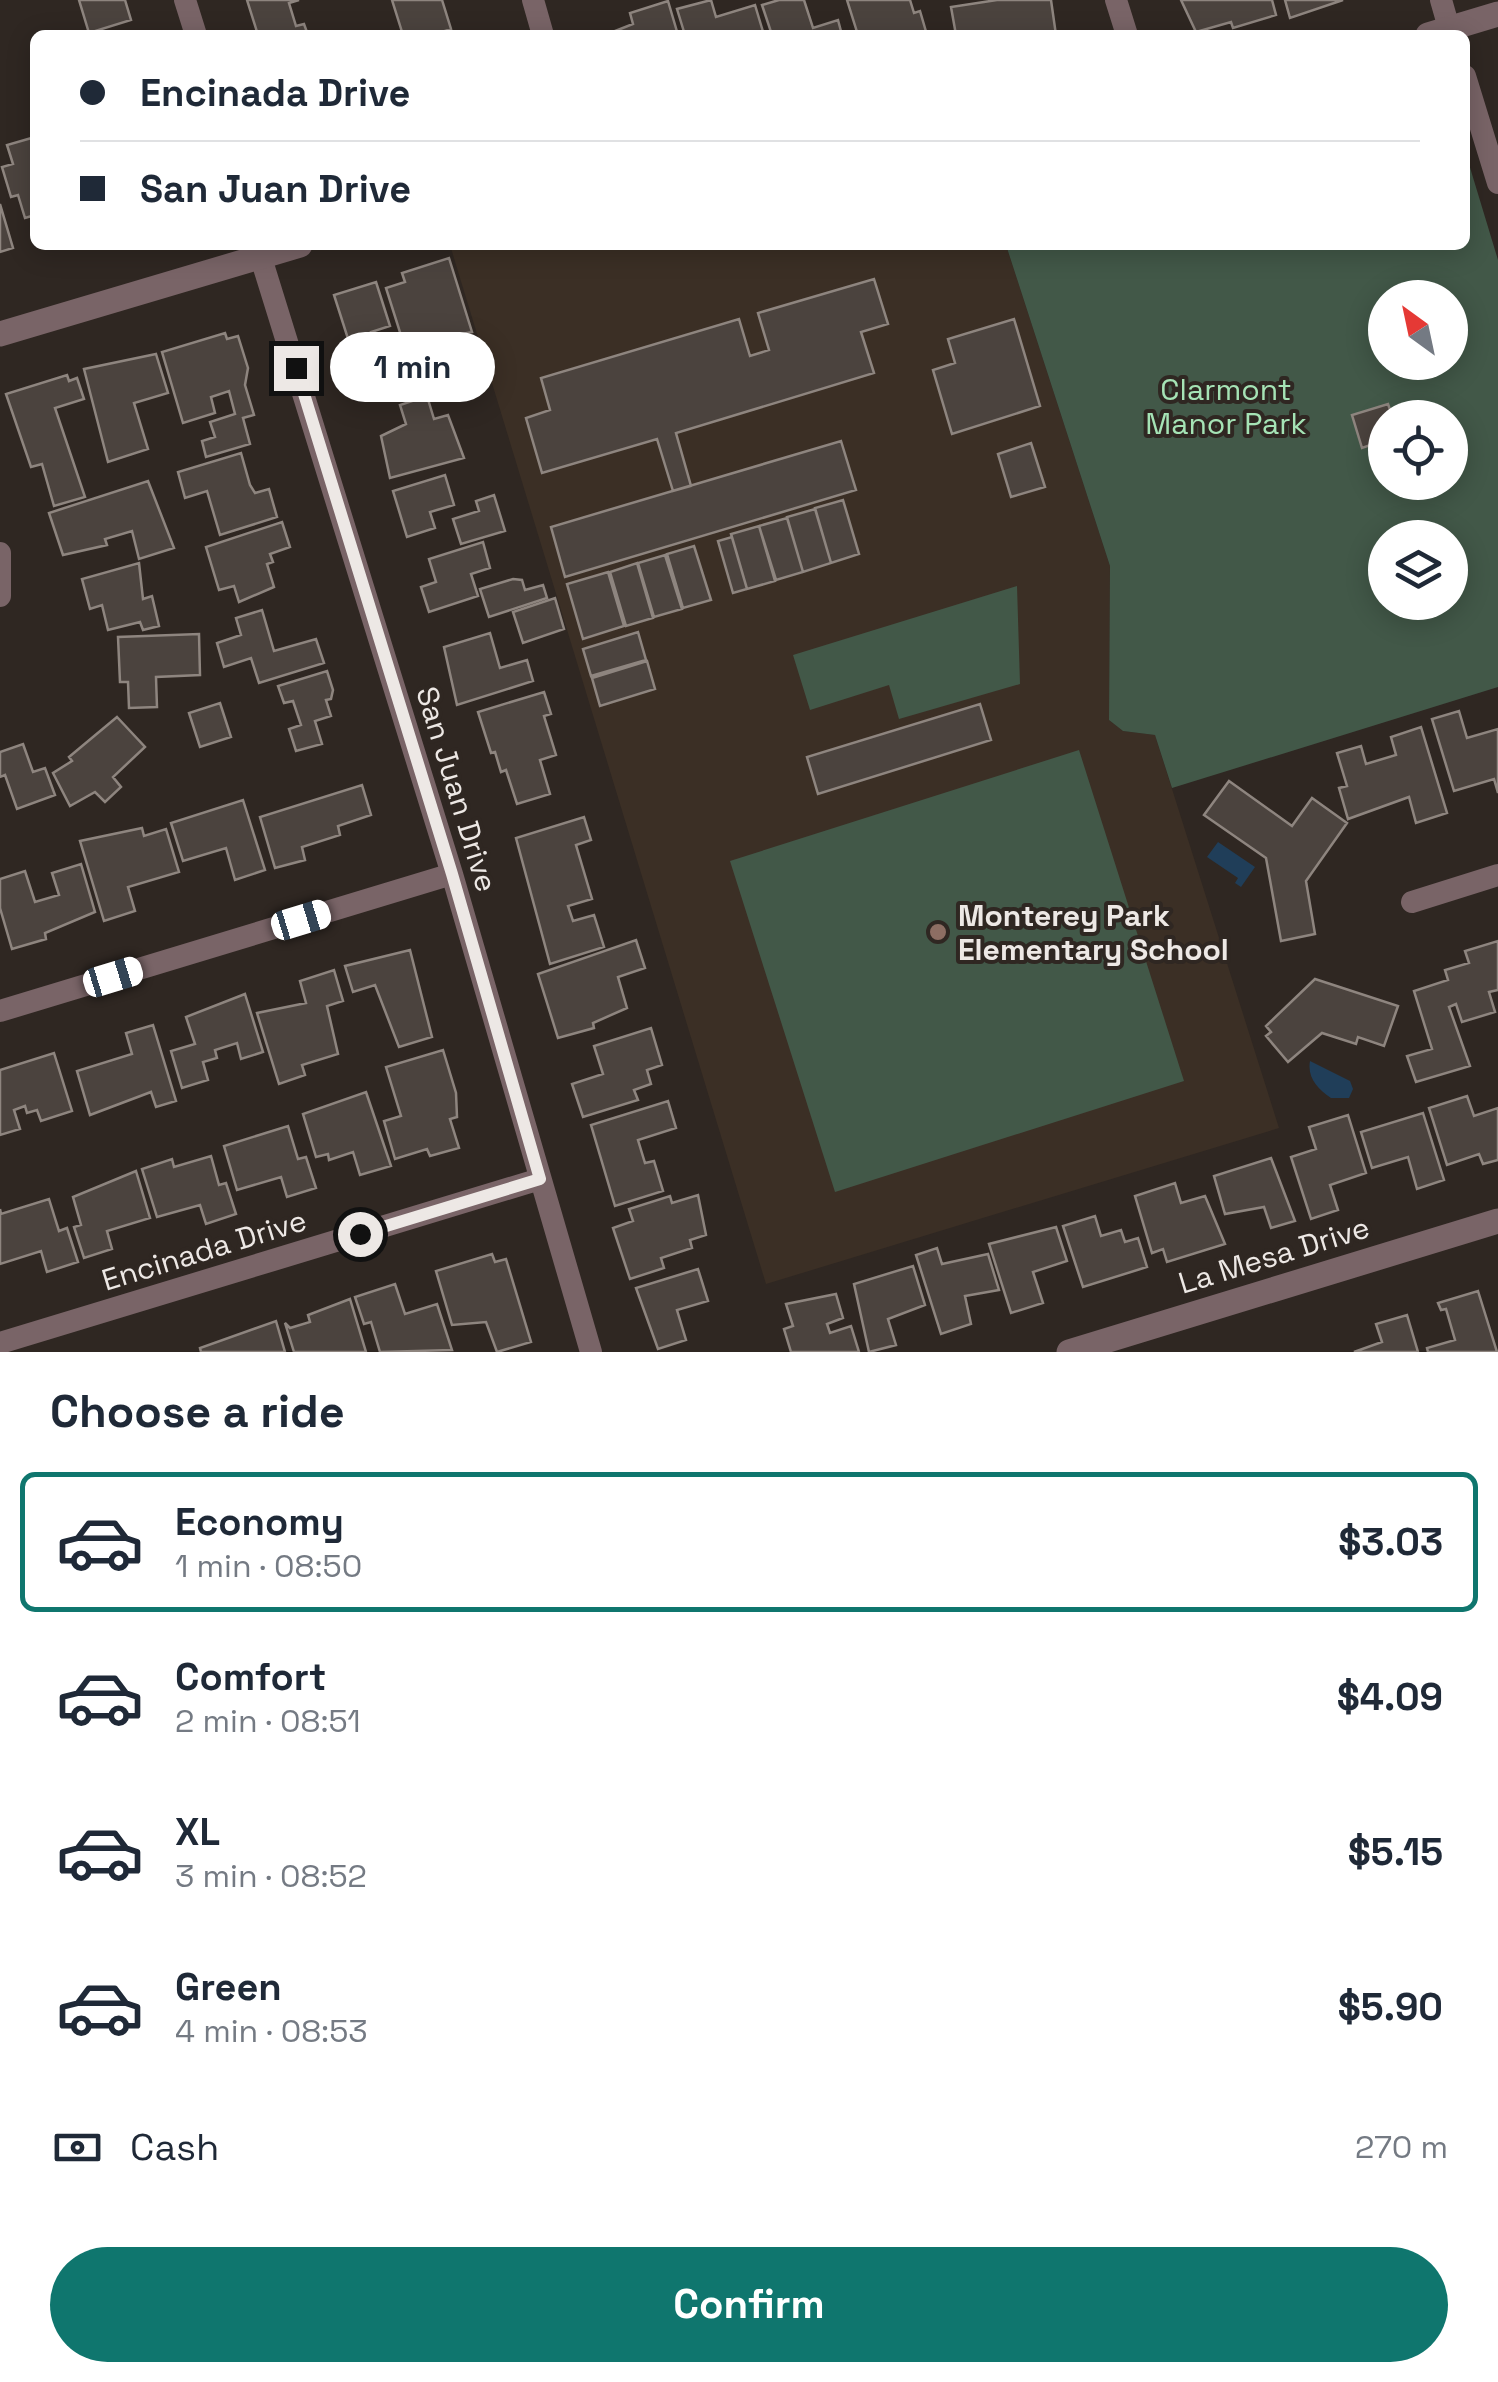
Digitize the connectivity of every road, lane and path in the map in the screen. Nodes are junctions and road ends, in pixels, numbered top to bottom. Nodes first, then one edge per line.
1 (185, 0) edge
2 (532, 0) edge
3 (1116, 0) edge
4 (1441, 0) edge
5 (1498, 14) edge
6 (194, 30) edge
7 (541, 30) edge
8 (1125, 30) edge
9 (1443, 30) edge
10 (1452, 30) edge
11 (1470, 92) edge
12 (1498, 183) edge
13 (259, 251) edge
14 (0, 334) edge
15 (0, 554) edge
16 (0, 596) edge
17 (452, 874) junction
18 (1498, 874) edge
19 (1412, 902) dead end
20 (0, 1011) edge
21 (540, 1179) junction
22 (1498, 1221) edge
23 (0, 1343) edge
24 (591, 1352) edge
25 (1069, 1352) edge

1 - 6 street
2 - 7 street
3 - 8 street
4 - 9 street
5 - 10 street
11 - 12 street
13 - 14 street
13 - 17 street, San Juan Drive
15 - 16 street
17 - 20 street
17 - 21 street, San Juan Drive
18 - 19 street
21 - 23 street, Encinada Drive
21 - 24 street, San Juan Drive
22 - 25 street, La Mesa Drive

